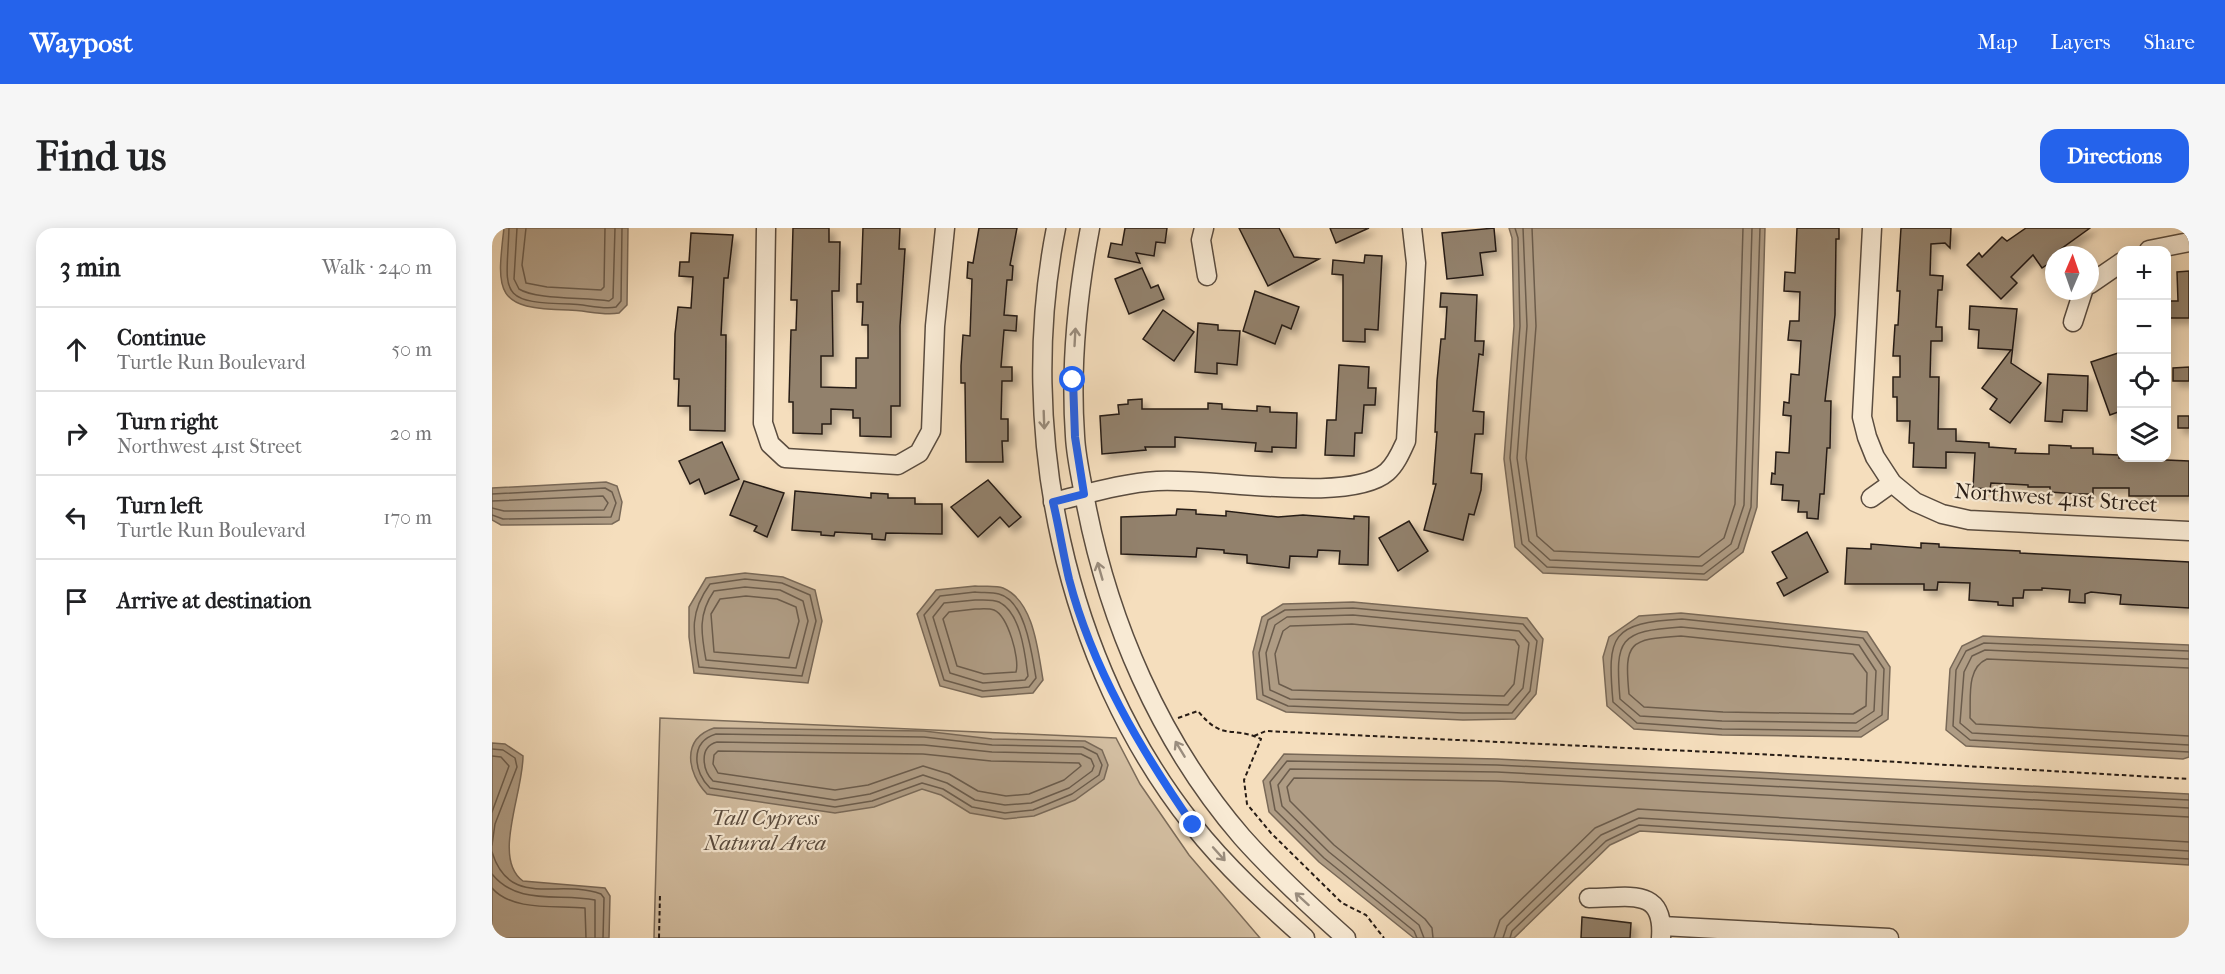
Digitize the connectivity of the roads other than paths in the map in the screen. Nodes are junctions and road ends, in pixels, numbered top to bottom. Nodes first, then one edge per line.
1 (766, 228) edge
2 (945, 228) edge
3 (1056, 228) edge
4 (1090, 228) edge
5 (1204, 228) edge
6 (1412, 228) edge
7 (1872, 228) edge
8 (2189, 242) edge
9 (2169, 246) edge
10 (2117, 265) edge
11 (1207, 276) dead end
12 (2099, 278) edge
13 (2080, 300) edge
14 (2073, 322) dead end
15 (1892, 483) junction
16 (1084, 494) junction
17 (1871, 498) dead end
18 (1053, 502) junction
19 (2189, 531) edge
20 (1589, 898) dead end
21 (1662, 932) edge
22 (1810, 936) edge
23 (1305, 938) edge
24 (1346, 938) edge
25 (1889, 938) edge

1 - 2 street
3 -> 18 street
16 -> 4 street
5 - 11 street
6 - 16 street
7 - 15 street, Northwest 41st Street
8 - 9 street
10 - 12 street
13 - 14 street
15 - 17 street
15 - 19 street, Northwest 41st Street
16 - 18 street
24 -> 16 street
18 -> 23 street
20 - 21 street
21 - 22 street
22 - 25 street

